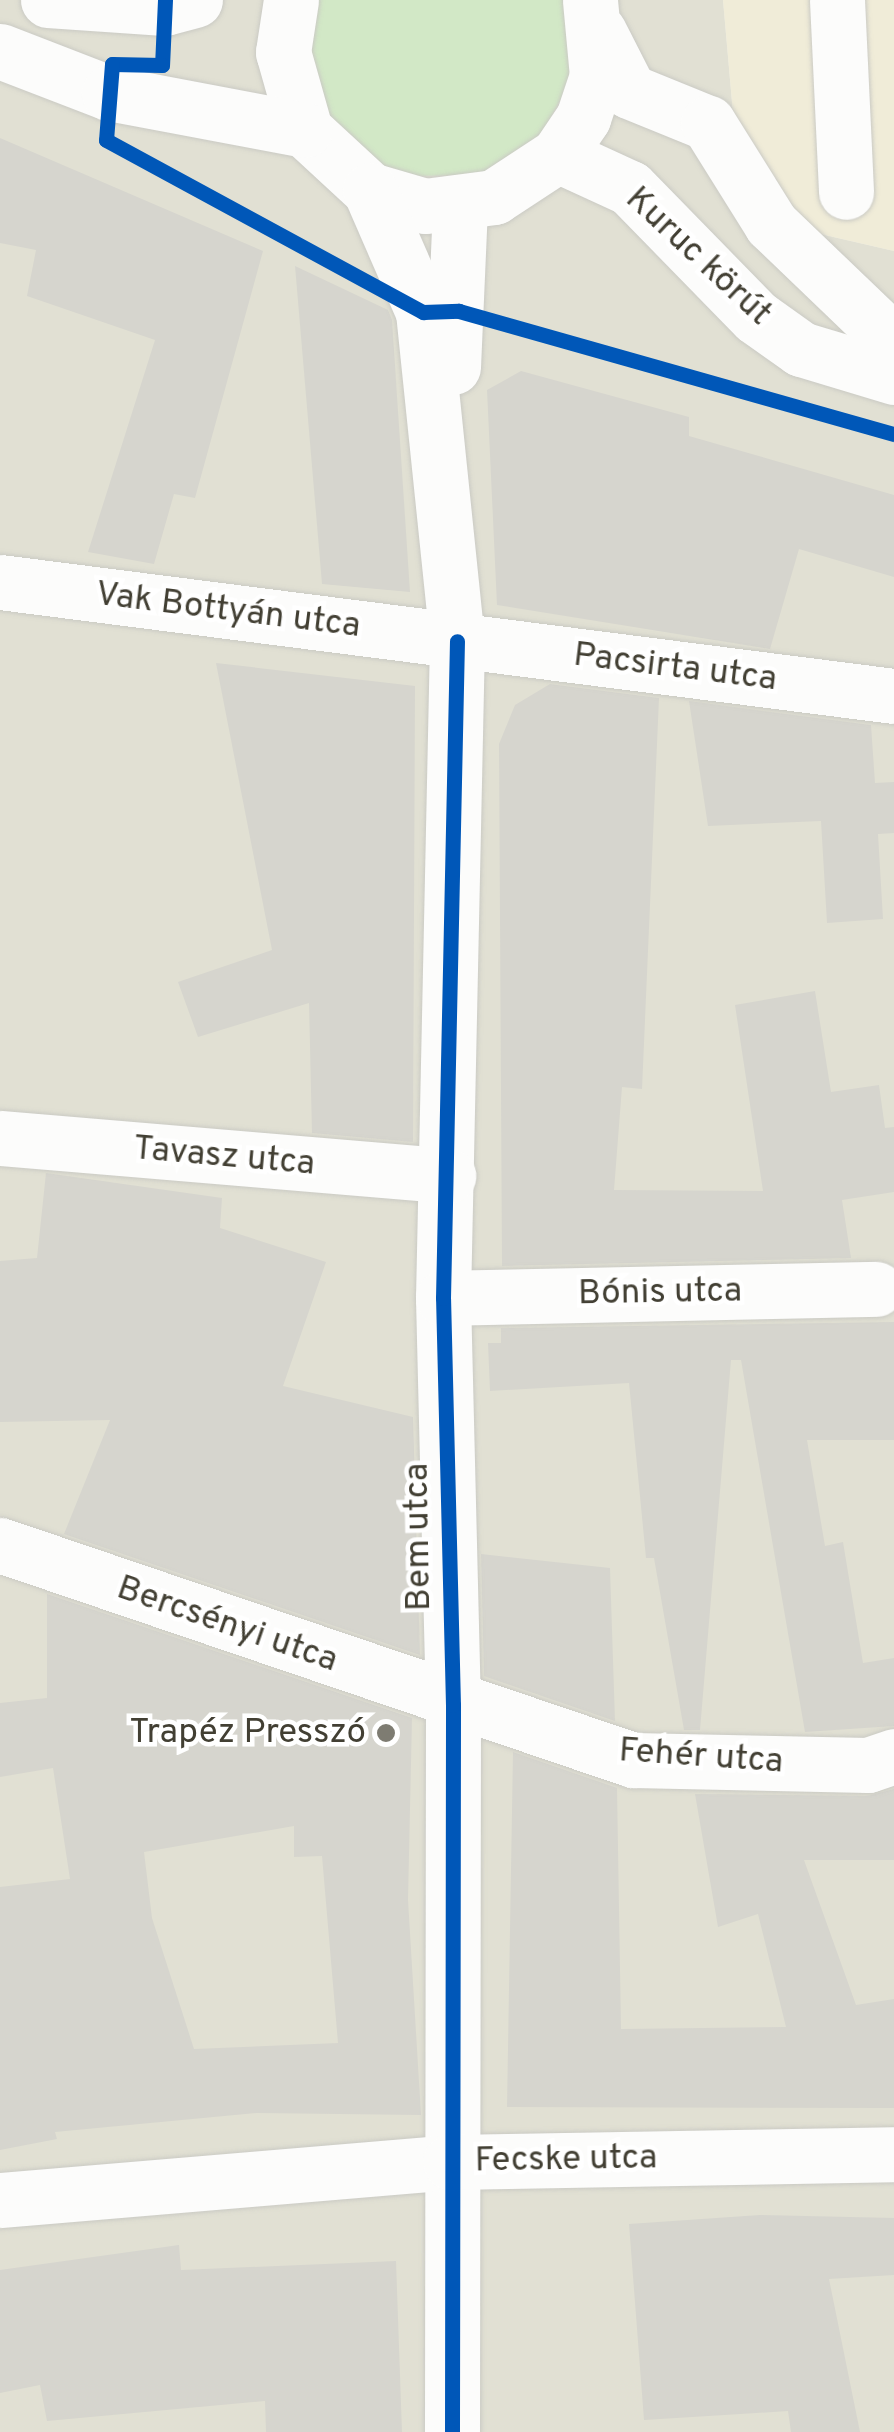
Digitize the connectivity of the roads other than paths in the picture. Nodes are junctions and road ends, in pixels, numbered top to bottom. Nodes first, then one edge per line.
1 (48, 0) edge
2 (58, 0) edge
3 (195, 0) edge
4 (291, 0) edge
5 (837, 0) edge
6 (594, 16) edge
7 (0, 51) edge
8 (305, 130) junction
9 (558, 154) junction
10 (370, 190) junction
11 (846, 192) dead end
12 (460, 205) junction
13 (894, 342) edge
14 (894, 377) edge
15 (442, 484) junction
16 (0, 582) edge
17 (457, 641) junction
18 (894, 696) edge
19 (0, 1138) edge
20 (448, 1176) junction
21 (876, 1289) dead end
22 (443, 1298) junction
23 (0, 1545) edge
24 (453, 1704) junction
25 (894, 1756) edge
26 (894, 2154) edge
27 (450, 2162) junction
28 (0, 2200) edge
29 (452, 2432) edge

1 - 2 street
2 - 3 street
4 - 8 street
5 - 11 street
6 - 9 street
6 - 13 street, Kuruc körút
7 - 8 street
8 - 10 street
9 - 12 street
9 - 14 street, Kuruc körút
10 - 12 street
10 - 15 street, Bem utca
12 - 15 street, Bem utca
15 - 17 street, Bem utca
16 - 17 street, Vak Bottyán utca
17 - 18 street, Pacsirta utca
17 - 20 street, Bem utca
19 - 20 street, Tavasz utca
20 - 22 street, Bem utca
21 - 22 street, Bónis utca
22 - 24 street, Bem utca
23 - 24 street, Bercsényi utca
24 - 25 street, Fehér utca
24 - 27 street, Bem utca
26 - 27 street, Fecske utca
27 - 28 street, Fecske utca
27 - 29 street, Bem utca

